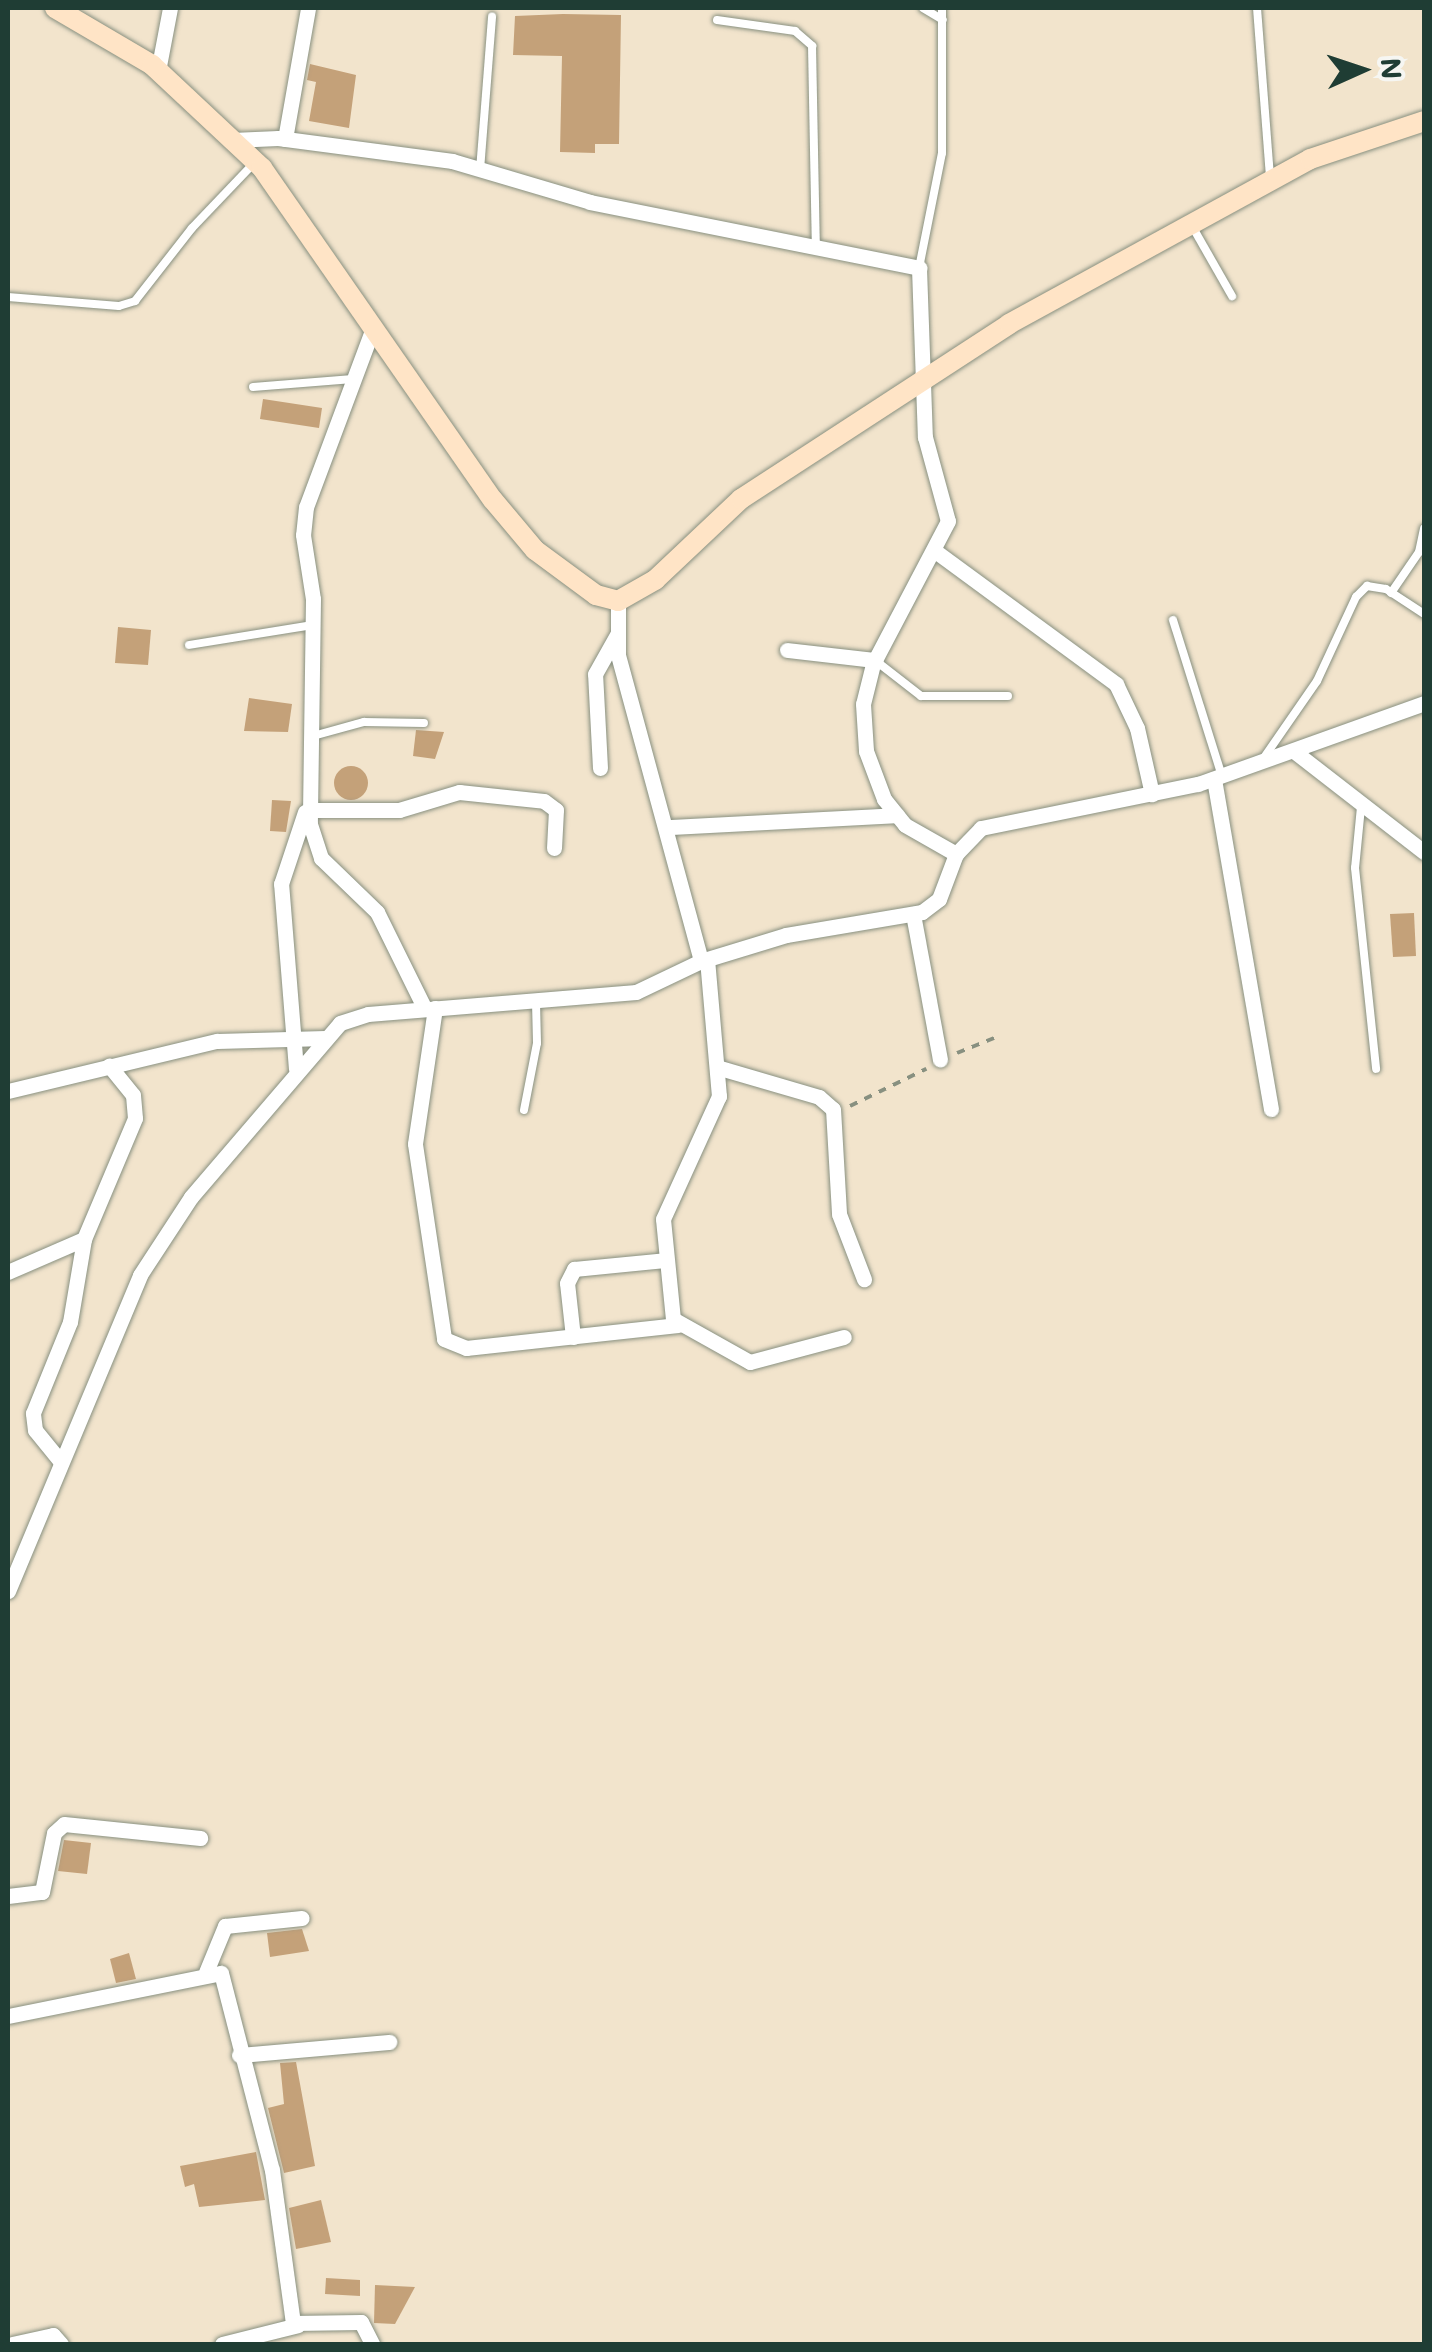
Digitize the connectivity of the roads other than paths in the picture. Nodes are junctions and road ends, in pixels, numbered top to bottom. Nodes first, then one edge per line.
1 (55, 8) edge
2 (170, 8) edge
3 (308, 8) edge
4 (924, 8) edge
5 (942, 8) edge
6 (1257, 8) edge
7 (492, 16) dead end
8 (717, 20) dead end
9 (943, 20) junction
10 (158, 72) junction
11 (1424, 121) edge
12 (285, 139) junction
13 (232, 140) junction
14 (256, 162) junction
15 (480, 170) junction
16 (1270, 179) junction
17 (1189, 221) junction
18 (816, 248) junction
19 (920, 268) junction
20 (8, 296) edge
21 (1232, 296) dead end
22 (373, 328) junction
23 (923, 378) junction
24 (354, 379) junction
25 (253, 387) dead end
26 (1424, 528) edge
27 (935, 551) junction
28 (1392, 593) junction
29 (618, 601) junction
30 (1424, 614) edge
31 (1173, 620) dead end
32 (313, 624) junction
33 (618, 633) junction
34 (189, 645) dead end
35 (786, 650) dead end
36 (875, 660) junction
37 (1008, 696) dead end
38 (1424, 704) edge
39 (424, 722) dead end
40 (313, 736) junction
41 (1295, 752) junction
42 (1261, 763) junction
43 (600, 768) dead end
44 (1218, 777) junction
45 (1152, 794) junction
46 (310, 802) junction
47 (1361, 807) junction
48 (897, 815) junction
49 (669, 827) junction
50 (554, 848) dead end
51 (1424, 852) edge
52 (956, 854) junction
53 (913, 914) junction
54 (704, 960) junction
55 (536, 1002) junction
56 (430, 1009) junction
57 (294, 1036) junction
58 (325, 1038) junction
59 (940, 1060) road end
60 (109, 1065) junction
61 (720, 1068) junction
62 (296, 1069) junction
63 (1376, 1069) dead end
64 (8, 1091) edge
65 (1271, 1109) dead end
66 (524, 1110) dead end
67 (84, 1239) junction
68 (665, 1260) junction
69 (8, 1272) edge
70 (864, 1279) dead end
71 (678, 1325) junction
72 (573, 1336) junction
73 (844, 1337) dead end
74 (61, 1462) junction
75 (8, 1591) edge
76 (200, 1838) dead end
77 (8, 1896) edge
78 (302, 1918) dead end
79 (206, 1972) junction
80 (8, 2016) edge
81 (389, 2042) dead end
82 (240, 2055) junction
83 (298, 2325) junction
84 (12, 2344) edge
85 (61, 2344) edge
86 (222, 2344) edge
87 (372, 2344) edge

1 - 10 street
2 - 10 street
3 - 12 street
4 - 9 lane
5 - 9 lane
6 - 16 lane
7 - 15 lane
8 - 18 lane
9 - 19 lane
10 - 13 street
11 - 16 street
12 - 13 street
12 - 15 street
13 - 14 street
14 - 20 lane
14 - 22 street
15 - 18 street
16 - 17 street
17 - 21 lane
17 - 23 street
18 - 19 street
19 - 23 street
22 - 24 street
22 - 29 street
23 - 27 street
23 - 29 street
24 - 25 lane
24 - 32 street
26 - 28 lane
27 - 36 street
27 - 45 street
28 - 30 lane
28 - 42 lane
29 - 33 street
31 - 44 lane
32 - 34 lane
32 - 40 street
33 - 43 street
33 - 49 street
35 - 36 street
36 - 37 lane
36 - 48 street
38 - 41 street
39 - 40 lane
40 - 46 street
41 - 42 street
41 - 47 street
42 - 44 street
44 - 45 street
44 - 65 street
45 - 52 street
46 - 50 street
46 - 56 street
46 - 57 street
47 - 51 street
47 - 63 lane
48 - 49 street
48 - 52 street
49 - 54 street
52 - 53 street
53 - 54 street
53 - 59 street
54 - 55 street
54 - 61 street
55 - 56 street
55 - 66 lane
56 - 58 street
56 - 72 street
57 - 58 street
57 - 60 street
57 - 62 street
58 - 62 street
60 - 64 street
60 - 67 street
61 - 68 street
61 - 70 street
62 - 74 street
67 - 69 street
67 - 74 street
68 - 71 street
68 - 72 street
71 - 72 street
71 - 73 street
74 - 75 street
76 - 77 street
78 - 79 street
79 - 80 street
79 - 82 street
81 - 82 street
82 - 83 street
83 - 86 street
83 - 87 street
84 - 85 street

